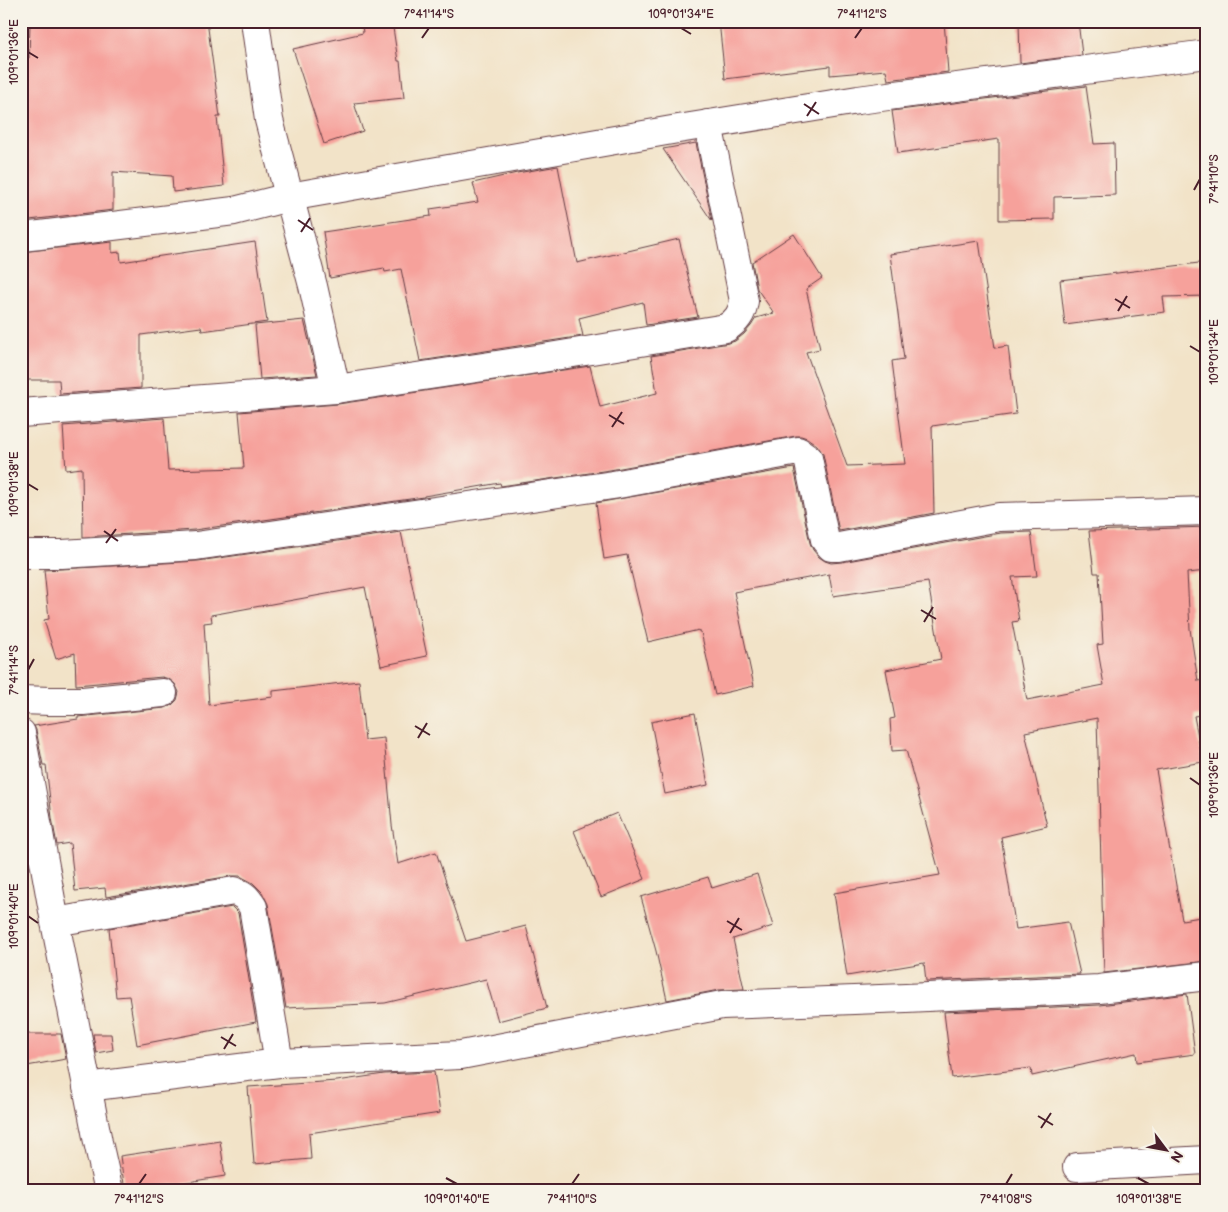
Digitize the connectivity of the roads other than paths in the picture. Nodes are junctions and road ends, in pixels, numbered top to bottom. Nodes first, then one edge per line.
1 (255, 21) edge
2 (1207, 54) edge
3 (708, 124) junction
4 (289, 197) junction
5 (21, 237) edge
6 (336, 389) junction
7 (21, 413) edge
8 (1207, 511) edge
9 (21, 554) edge
10 (163, 693) dead end
11 (21, 700) edge
12 (21, 733) edge
13 (55, 922) junction
14 (1207, 976) edge
15 (279, 1063) junction
16 (88, 1087) junction
17 (1207, 1160) edge
18 (1077, 1167) dead end
19 (109, 1191) edge

1 - 4 street
2 - 3 street
3 - 4 street
3 - 6 street
4 - 5 street
4 - 6 street
6 - 7 street
8 - 9 street
10 - 11 street
12 - 13 street
13 - 15 street
13 - 16 street
14 - 15 street
15 - 16 street
16 - 19 street
17 - 18 street

